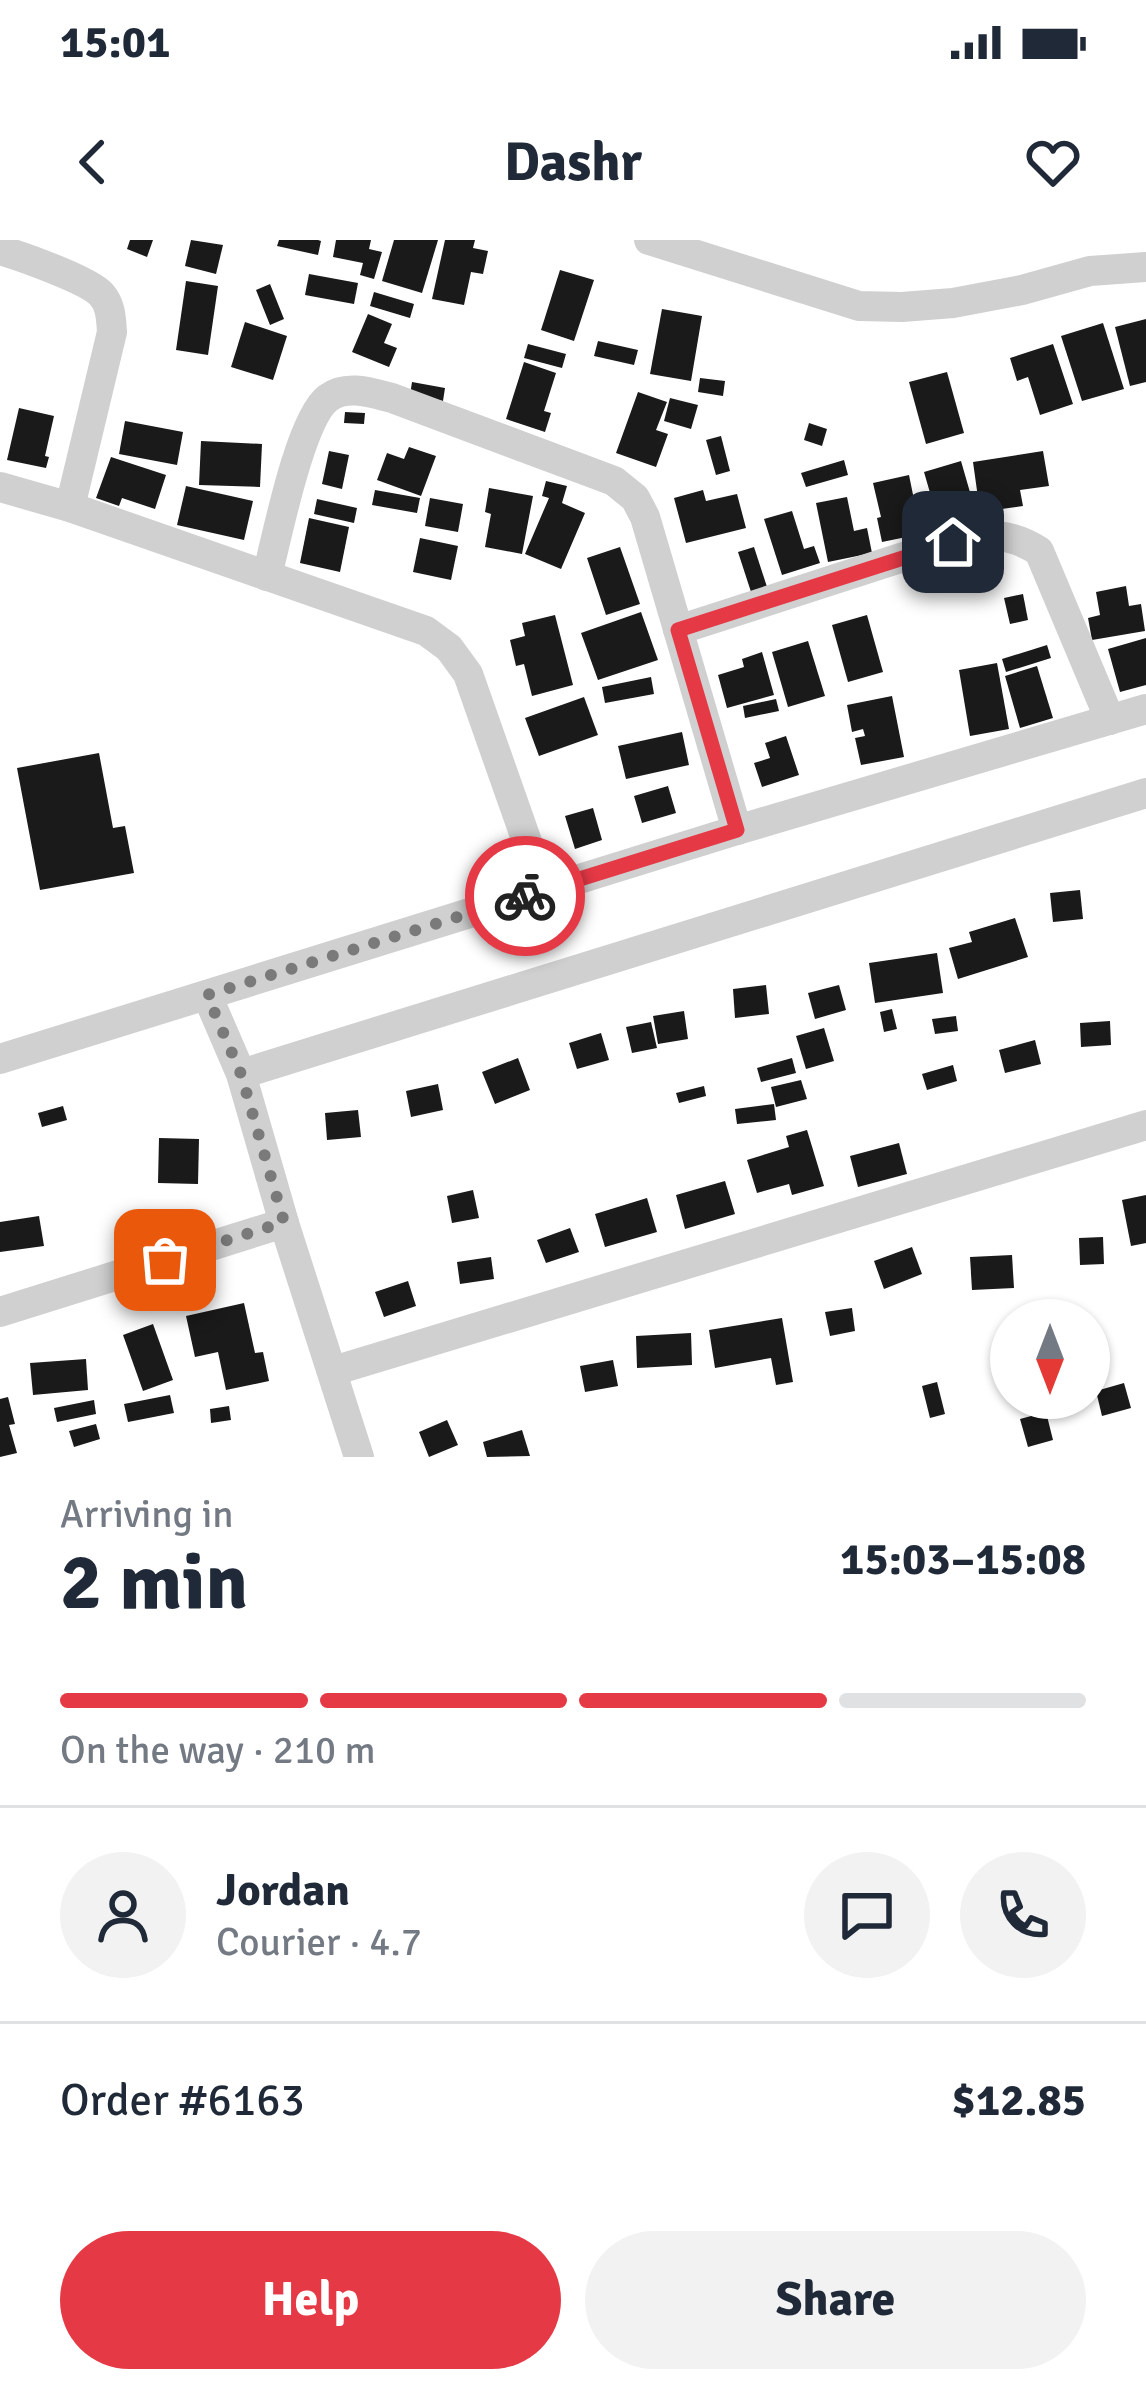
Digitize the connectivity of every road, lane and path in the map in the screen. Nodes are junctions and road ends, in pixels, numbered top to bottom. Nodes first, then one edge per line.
1 (649, 240) edge
2 (0, 250) edge
3 (1146, 267) edge
4 (0, 487) edge
5 (70, 508) junction
6 (267, 576) junction
7 (678, 630) junction
8 (1146, 709) edge
9 (1110, 720) junction
10 (1146, 793) edge
11 (737, 830) junction
12 (544, 890) junction
13 (207, 995) junction
14 (0, 1058) edge
15 (241, 1074) junction
16 (1146, 1125) edge
17 (284, 1222) junction
18 (0, 1312) edge
19 (333, 1371) junction
20 (359, 1457) edge

1 - 3 street
2 - 5 street
4 - 5 street
5 - 6 street
6 - 7 street
6 - 12 street
7 - 9 street
7 - 11 street
8 - 9 street
9 - 11 street
10 - 15 street
11 - 12 street
12 - 13 street
13 - 14 street
13 - 15 street
15 - 17 street
16 - 19 street
17 - 18 street
17 - 19 street
19 - 20 street

